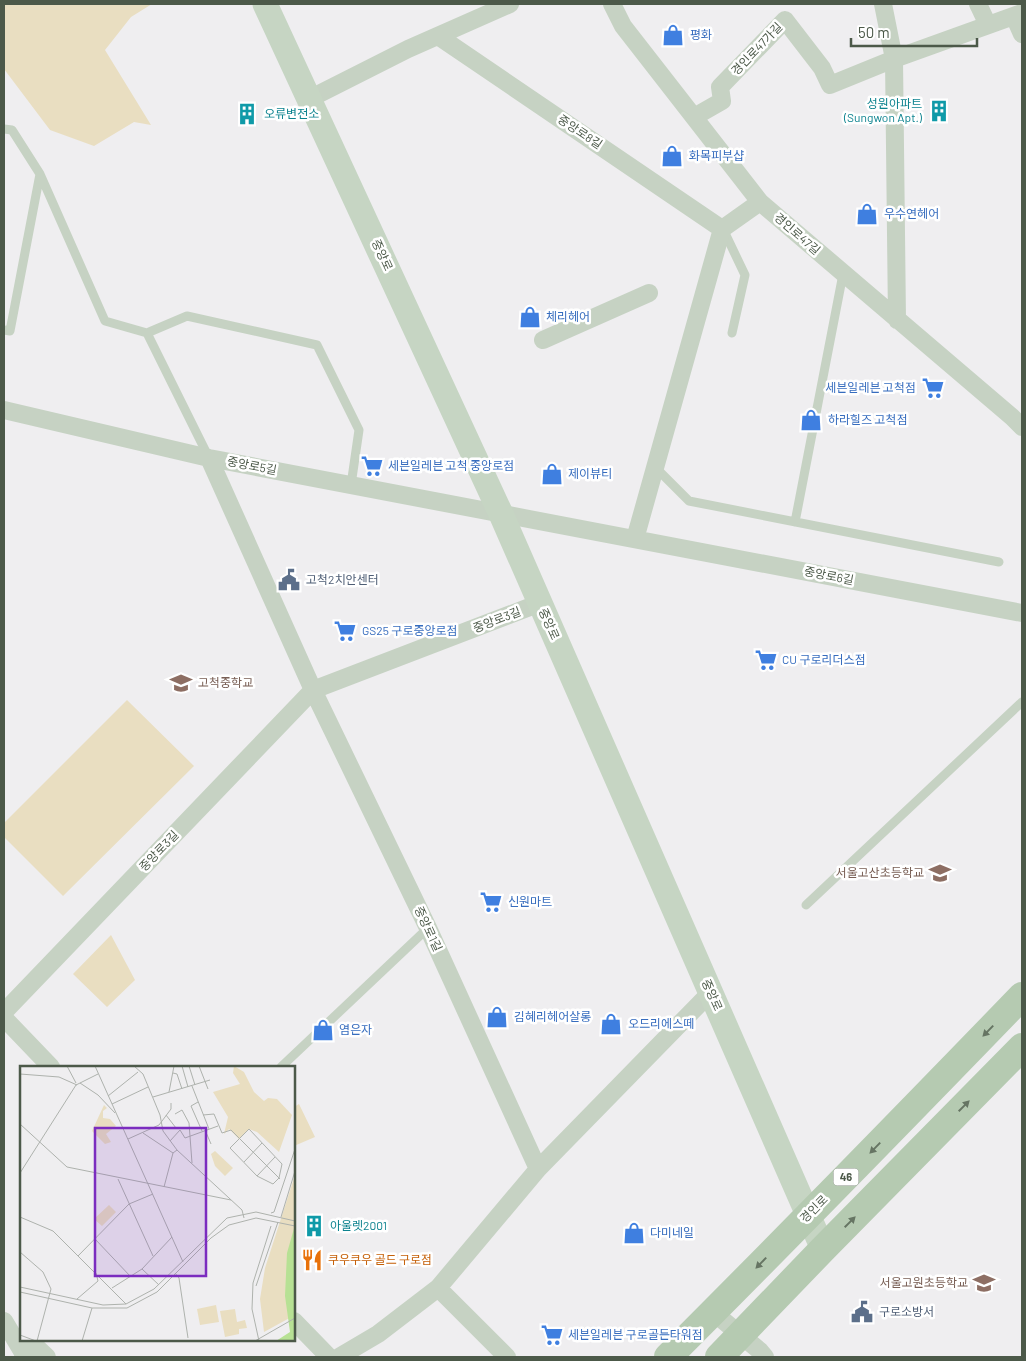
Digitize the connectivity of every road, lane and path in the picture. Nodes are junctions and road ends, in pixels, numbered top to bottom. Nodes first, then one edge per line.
1 (265, 4) edge
2 (510, 4) edge
3 (612, 4) edge
4 (882, 4) edge
5 (978, 4) edge
6 (1018, 14) edge
7 (988, 25) junction
8 (1022, 34) edge
9 (438, 36) junction
10 (894, 59) junction
11 (309, 99) junction
12 (694, 118) junction
13 (4, 129) edge
14 (40, 174) junction
15 (760, 202) junction
16 (722, 229) junction
17 (843, 274) junction
18 (648, 293) dead end
19 (897, 320) junction
20 (4, 330) edge
21 (147, 332) junction
22 (732, 332) dead end
23 (543, 340) dead end
24 (4, 410) edge
25 (1022, 427) edge
26 (209, 458) junction
27 (655, 467) junction
28 (351, 485) junction
29 (501, 514) junction
30 (795, 522) junction
31 (635, 539) junction
32 (999, 562) dead end
33 (540, 603) junction
34 (1022, 613) edge
35 (313, 690) junction
36 (1022, 702) edge
37 (806, 905) dead end
38 (428, 928) junction
39 (711, 992) junction
40 (1022, 996) edge
41 (4, 1012) edge
42 (4, 1018) edge
43 (1022, 1048) edge
44 (50, 1066) edge
45 (282, 1066) edge
46 (538, 1169) junction
47 (808, 1214) junction
48 (823, 1249) junction
49 (438, 1288) junction
50 (713, 1312) junction
51 (4, 1315) edge
52 (4, 1321) edge
53 (295, 1322) edge
54 (20, 1331) edge
55 (741, 1335) junction
56 (30, 1341) edge
57 (24, 1357) edge
58 (47, 1357) edge
59 (329, 1357) edge
60 (339, 1357) edge
61 (506, 1357) edge
62 (668, 1357) edge
63 (719, 1357) edge
64 (765, 1357) edge

1 - 11 main road, 중앙로
2 - 9 street
3 - 12 street, 경인로47길
4 - 10 street
5 - 7 street
6 - 7 street
6 - 8 street
7 - 10 street
9 - 11 street
9 - 16 street, 중앙로8길
10 - 12 street, 경인로47가길
10 - 19 street
11 - 29 main road, 중앙로
12 - 15 street, 경인로47길
13 - 14 lane
14 - 20 lane
14 - 21 lane
15 - 16 street
15 - 17 street, 경인로47길
16 - 22 lane
16 - 27 street
17 - 19 street, 경인로47길
17 - 30 lane
18 - 23 street
19 - 25 street, 경인로47길
21 - 26 lane
21 - 28 lane
24 - 26 street, 중앙로5길
26 - 28 street, 중앙로5길
26 - 35 street
27 - 30 lane
27 - 31 street
28 - 29 street, 중앙로5길
29 - 31 street, 중앙로6길
29 - 33 main road, 중앙로
30 - 32 lane
31 - 34 street, 중앙로6길
33 - 35 street, 중앙로3길
33 - 39 main road, 중앙로
35 - 38 street, 중앙로1길
35 - 41 street, 중앙로3길
36 - 37 lane
38 - 45 lane
38 - 46 street, 중앙로1길
39 - 46 street
39 - 47 main road, 중앙로
40 -> 47 main road, 경인로 / 46
42 - 44 street
48 -> 43 main road
46 - 49 street
47 - 48 main road, 중앙로
47 -> 50 main road, 경인로 / 46
48 - 55 main road
49 - 60 street
49 - 61 street
50 - 55 street
50 - 62 main road, 경인로 / 46
51 - 54 street
52 - 57 street
53 - 59 street
55 - 63 main road
55 - 64 street
56 - 58 street

